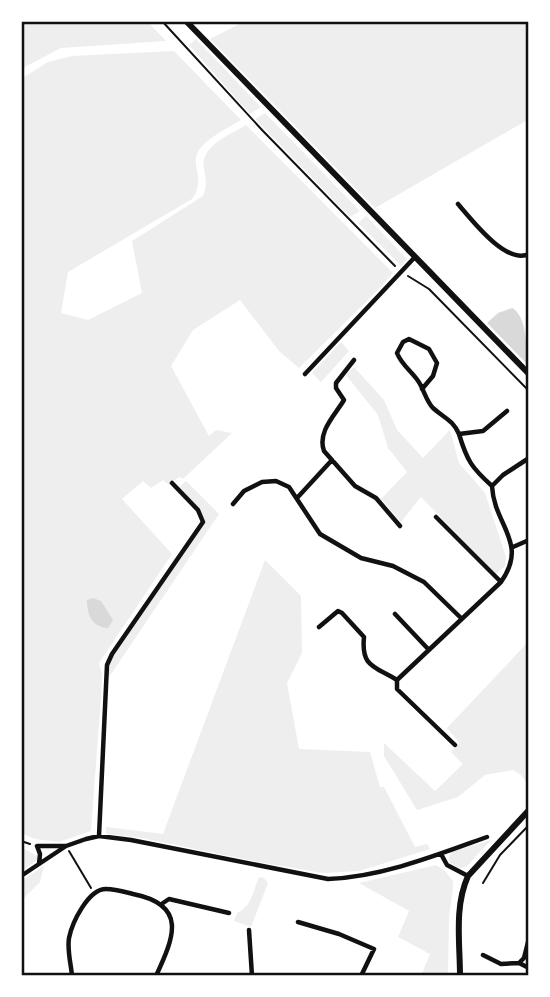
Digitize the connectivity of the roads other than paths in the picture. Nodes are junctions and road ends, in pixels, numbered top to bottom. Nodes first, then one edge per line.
1 (186, 21) edge
2 (458, 204) dead end
3 (529, 254) edge
4 (415, 257) junction
5 (354, 360) dead end
6 (304, 374) dead end
7 (529, 374) edge
8 (422, 389) junction
9 (507, 411) dead end
10 (460, 434) junction
11 (529, 458) edge
12 (332, 460) junction
13 (172, 483) dead end
14 (492, 486) junction
15 (297, 498) junction
16 (233, 504) dead end
17 (436, 517) dead end
18 (400, 526) dead end
19 (529, 540) edge
20 (513, 547) junction
21 (501, 582) junction
22 (396, 614) dead end
23 (462, 619) junction
24 (319, 627) dead end
25 (429, 650) junction
26 (397, 680) junction
27 (455, 745) dead end
28 (529, 810) edge
29 (99, 836) junction
30 (487, 837) dead end
31 (66, 846) junction
32 (441, 853) junction
33 (39, 864) junction
34 (21, 876) edge
35 (468, 876) junction
36 (163, 904) junction
37 (229, 913) dead end
38 (298, 922) dead end
39 (249, 930) dead end
40 (529, 938) edge
41 (483, 955) dead end
42 (519, 963) junction
43 (529, 968) edge
44 (72, 976) edge
45 (156, 976) edge
46 (252, 976) edge
47 (360, 976) edge
48 (460, 976) edge

1 - 4 street
2 - 3 street
4 - 6 street
4 - 7 street
5 - 12 street
8 - 8 street
8 - 10 street
9 - 10 street
10 - 14 street
11 - 14 street
12 - 15 street
12 - 18 street
13 - 29 street
14 - 20 street
15 - 16 street
15 - 23 street
17 - 21 street
19 - 20 street
20 - 21 street
21 - 23 street
22 - 25 street
23 - 25 street
24 - 26 street
25 - 26 street
26 - 27 street
28 - 35 street
29 - 31 street
29 - 32 street
30 - 32 street
31 - 33 street
31 - 33 street
32 - 35 street
33 - 34 street
35 - 48 street
36 - 37 street
36 - 44 street
36 - 45 street
38 - 47 street
39 - 46 street
40 - 42 street
41 - 42 street
42 - 43 street

